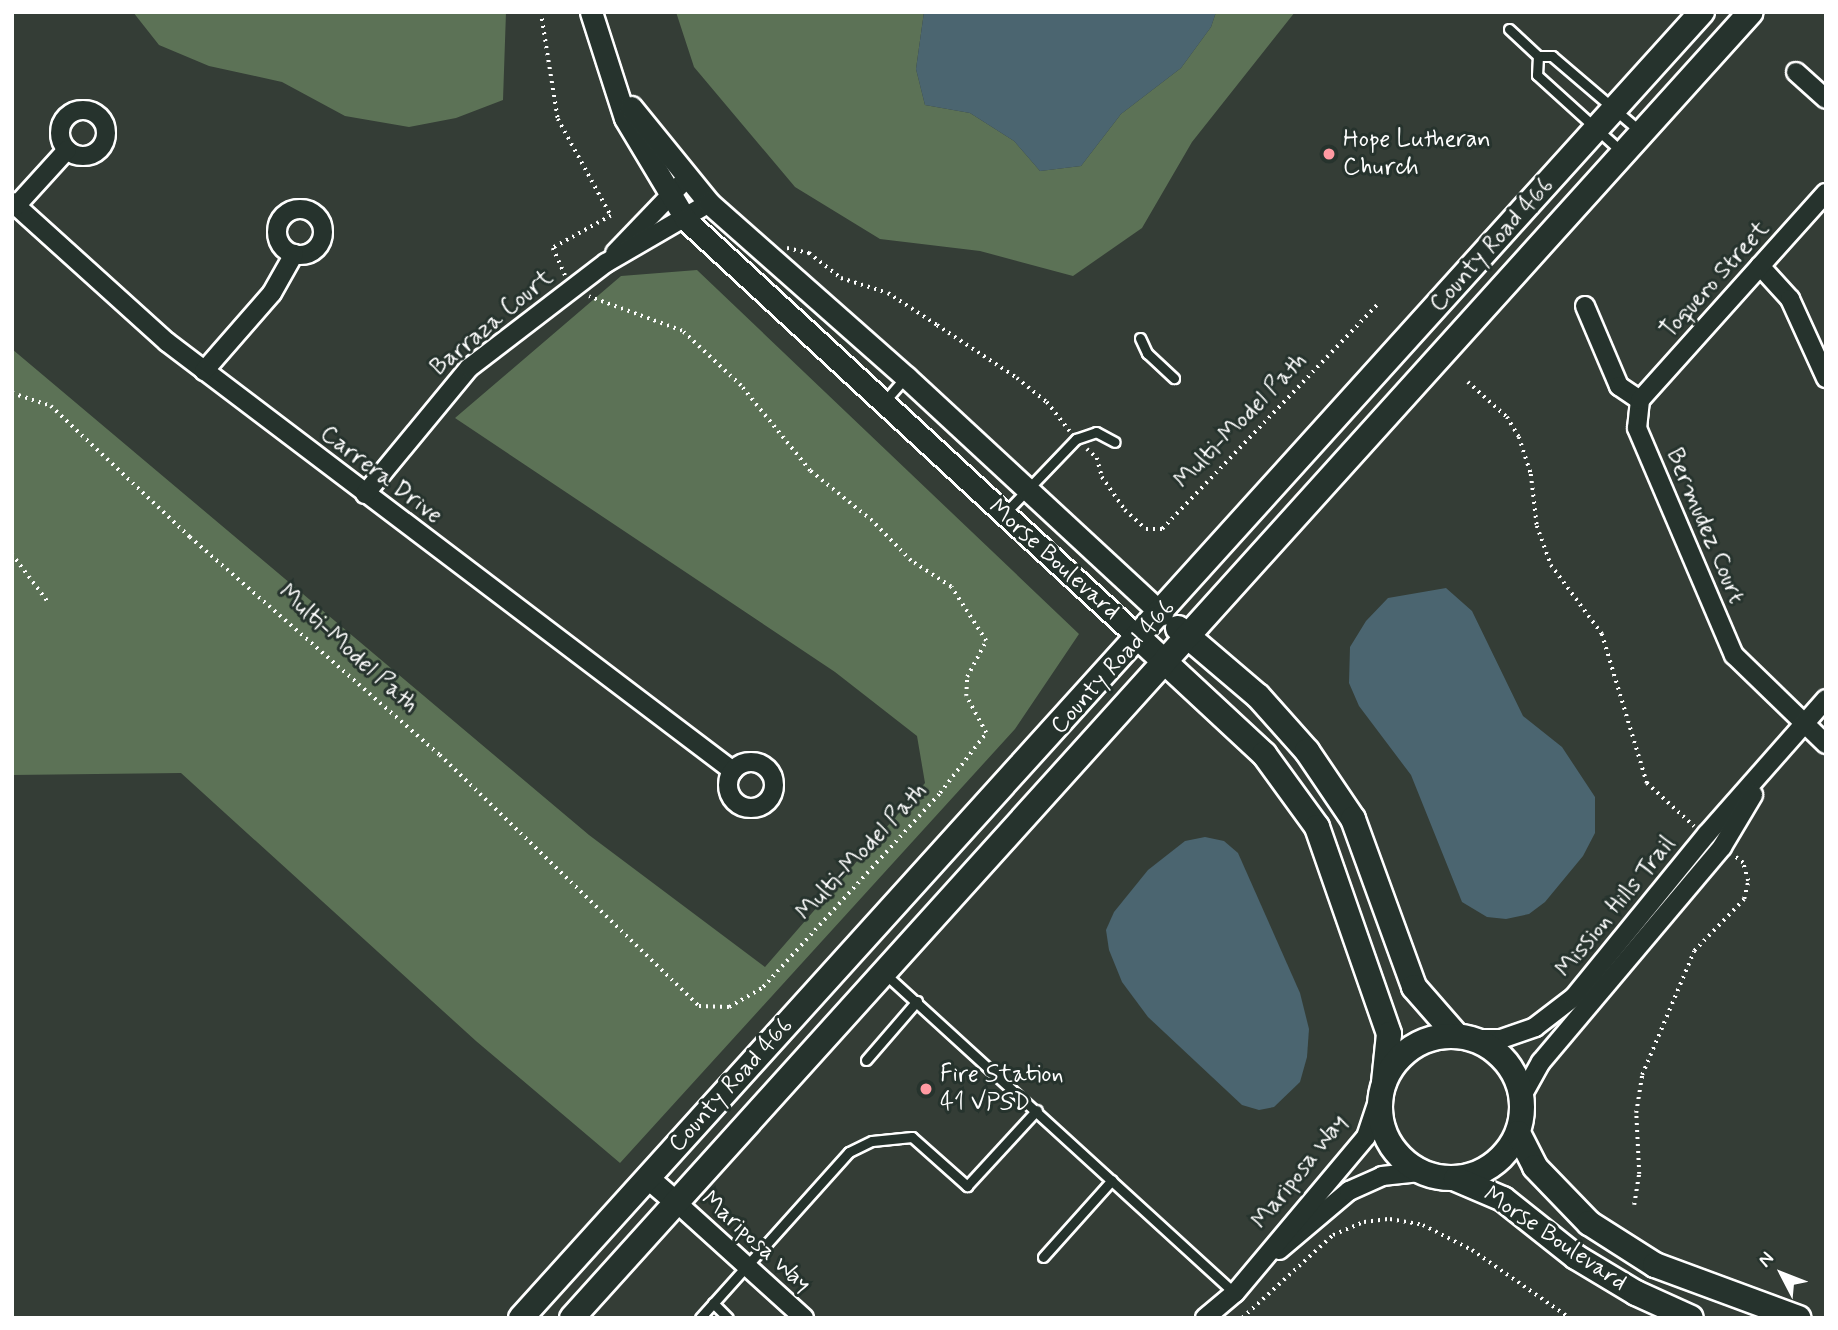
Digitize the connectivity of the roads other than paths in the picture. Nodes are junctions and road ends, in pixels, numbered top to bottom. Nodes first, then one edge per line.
1 (591, 12) edge
2 (1702, 12) edge
3 (1751, 12) edge
4 (1509, 29) dead end
5 (1538, 56) junction
6 (1796, 72) dead end
7 (621, 94) junction
8 (1826, 99) edge
9 (1615, 109) junction
10 (1597, 129) junction
11 (1642, 134) junction
12 (67, 150) dead end
13 (1624, 154) junction
14 (687, 178) junction
15 (1826, 193) edge
16 (669, 196) junction
17 (709, 203) junction
18 (14, 204) edge
19 (687, 220) junction
20 (294, 254) dead end
21 (606, 263) junction
22 (1760, 267) junction
23 (1585, 306) dead end
24 (1140, 338) dead end
25 (204, 371) junction
26 (906, 377) junction
27 (1174, 378) dead end
28 (1826, 378) edge
29 (1640, 400) junction
30 (883, 404) junction
31 (1115, 442) dead end
32 (1028, 489) junction
33 (365, 494) junction
34 (1004, 514) junction
35 (1162, 614) junction
36 (1189, 637) junction
37 (1139, 638) junction
38 (1165, 663) junction
39 (1826, 698) edge
40 (1805, 725) junction
41 (1826, 744) edge
42 (1771, 765) junction
43 (733, 771) dead end
44 (883, 972) junction
45 (918, 1002) junction
46 (1465, 1037) junction
47 (866, 1060) dead end
48 (1382, 1089) junction
49 (1522, 1097) junction
50 (1037, 1110) junction
51 (1518, 1133) junction
52 (1420, 1172) junction
53 (647, 1177) junction
54 (1456, 1179) junction
55 (1112, 1180) junction
56 (676, 1202) junction
57 (1043, 1257) dead end
58 (747, 1264) junction
59 (1250, 1275) junction
60 (1235, 1293) junction
61 (713, 1303) junction
62 (522, 1318) edge
63 (572, 1318) edge
64 (700, 1318) edge
65 (728, 1318) edge
66 (804, 1318) edge
67 (1205, 1318) edge
68 (1692, 1318) edge
69 (1798, 1318) edge

1 - 7 street, Morse Boulevard
2 - 9 main road, County Road 466
3 - 11 main road, County Road 466
4 - 5 lane
5 - 9 lane
5 - 10 lane
6 - 8 street
7 - 14 street, Morse Boulevard
7 - 16 street, Morse Boulevard
9 - 10 main road, County Road 466
9 - 11 lane
10 - 13 lane
10 - 35 main road, County Road 466
11 - 13 main road, County Road 466
12 - 18 street
13 - 36 main road, County Road 466
14 - 16 street, Barraza Court
14 - 17 street, Morse Boulevard
15 - 22 street, Toquero Street
16 - 19 street, Morse Boulevard
16 - 21 street, Barraza Court
17 - 19 street, Barraza Court
17 - 26 street, Morse Boulevard
18 - 25 street, Carrera Drive
19 - 21 street, Barraza Court
19 - 30 street, Morse Boulevard
20 - 25 street
21 - 33 street, Barraza Court
22 - 28 street
22 - 29 street, Toquero Street
23 - 29 street
24 - 27 lane
25 - 33 street, Carrera Drive
26 - 30 lane
26 - 32 street, Morse Boulevard
29 - 40 street, Bermudez Court
30 - 34 street, Morse Boulevard
31 - 32 lane
32 - 34 lane
32 - 35 street, Morse Boulevard
33 - 43 street, Carrera Drive
34 - 37 street, Morse Boulevard
35 - 36 main road, Morse Boulevard
35 - 37 main road, County Road 466
36 - 38 main road, County Road 466
36 - 46 main road, Morse Boulevard
37 - 38 main road, Morse Boulevard
37 - 53 main road, County Road 466
38 - 44 main road, County Road 466
38 - 48 main road, Morse Boulevard
39 - 40 street, Mission Hills Trail
40 - 41 street, Bermudez Court
40 - 42 street, Mission Hills Trail
42 - 46 street, Mission Hills Trail
42 - 49 street, Mission Hills Trail
44 - 45 lane
44 - 56 main road, County Road 466
45 - 47 lane
45 - 50 lane
46 - 48 main road
46 - 49 main road
48 - 52 main road
48 - 59 street, Mariposa Way
49 - 51 main road
50 - 55 lane
50 - 58 lane
51 - 54 main road
51 - 69 main road, Morse Boulevard
52 - 54 main road
52 - 59 street, Mariposa Way
53 - 56 street
53 - 62 main road, County Road 466
54 - 68 main road, Morse Boulevard
55 - 57 lane
55 - 60 lane
56 - 58 street, Mariposa Way
56 - 63 main road, County Road 466
58 - 61 lane
58 - 66 street, Mariposa Way
59 - 60 street, Mariposa Way
60 - 67 street, Mariposa Way
61 - 64 lane
61 - 65 lane

